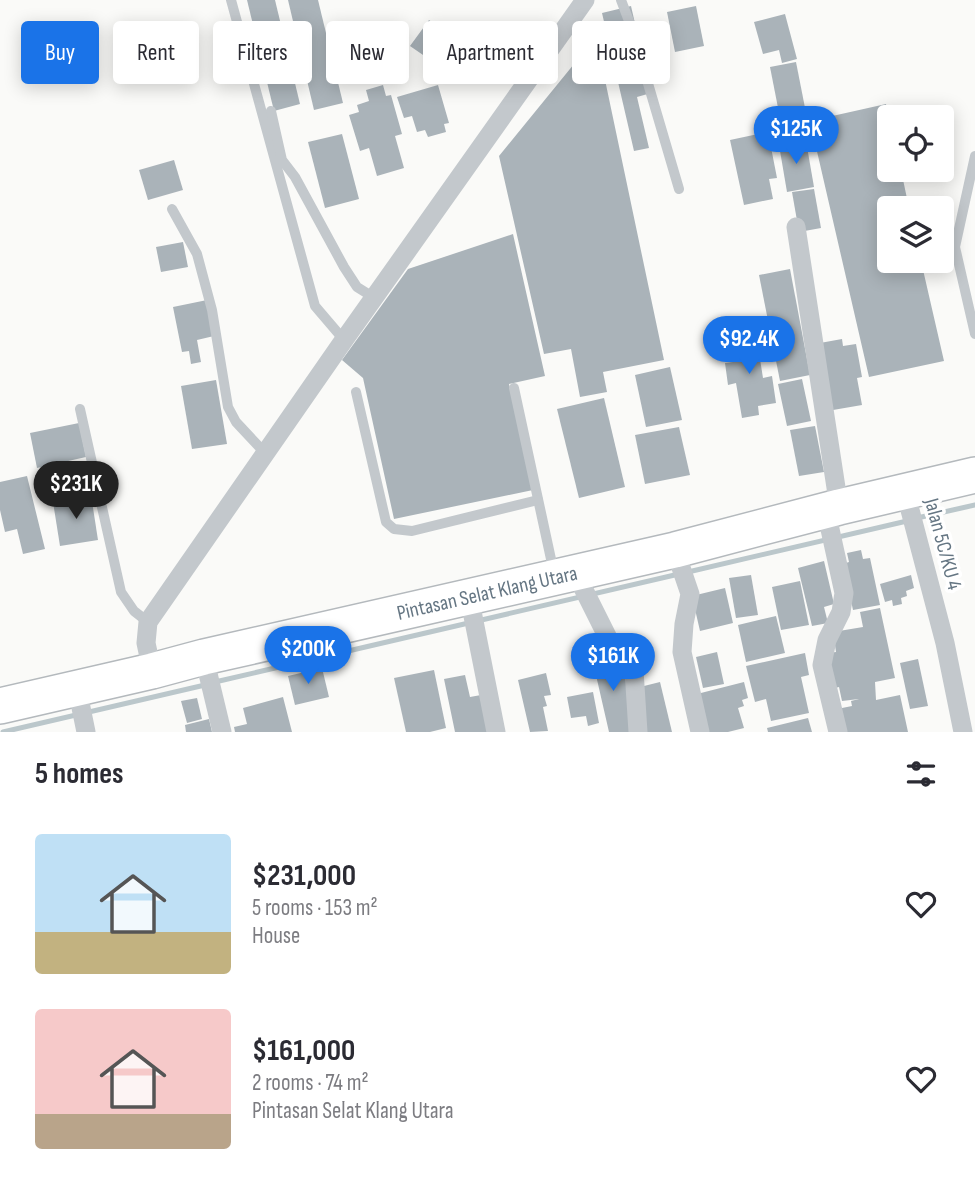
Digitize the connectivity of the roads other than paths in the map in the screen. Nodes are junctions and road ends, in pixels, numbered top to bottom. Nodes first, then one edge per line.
1 (231, 0) edge
2 (585, 0) edge
3 (621, 0) edge
4 (271, 111) dead end
5 (975, 156) edge
6 (679, 189) dead end
7 (172, 209) dead end
8 (796, 227) dead end
9 (371, 296) junction
10 (975, 334) edge
11 (344, 340) junction
12 (514, 388) dead end
13 (356, 392) dead end
14 (80, 409) dead end
15 (265, 453) junction
16 (975, 475) edge
17 (905, 491) junction
18 (538, 500) junction
19 (832, 514) junction
20 (677, 555) junction
21 (572, 579) junction
22 (471, 603) junction
23 (148, 622) junction
24 (206, 663) junction
25 (152, 671) junction
26 (78, 694) junction
27 (0, 706) edge
28 (86, 728) edge
29 (222, 732) edge
30 (496, 732) edge
31 (638, 732) edge
32 (700, 732) edge
33 (838, 732) edge
34 (963, 732) edge

1 - 11 lane
2 - 9 street
3 - 6 lane
4 - 9 lane
5 - 10 lane
7 - 15 lane
8 - 19 street
9 - 11 street
11 - 15 street
12 - 18 lane
13 - 18 lane
14 - 23 lane
15 - 23 street
16 - 17 highway, Pintasan Selat Klang Utara
17 - 19 highway, Pintasan Selat Klang Utara
17 - 34 street, Jalan 5C/KU 4
18 - 21 lane
19 - 20 highway, Pintasan Selat Klang Utara
19 - 33 street
20 - 21 highway, Pintasan Selat Klang Utara
20 - 32 street
21 - 22 highway, Pintasan Selat Klang Utara
21 - 31 street
22 - 24 highway, Pintasan Selat Klang Utara
22 - 30 street
23 - 25 street
24 - 25 highway, Pintasan Selat Klang Utara
24 - 29 street
25 - 26 highway, Pintasan Selat Klang Utara
26 - 27 highway, Pintasan Selat Klang Utara
26 - 28 street

